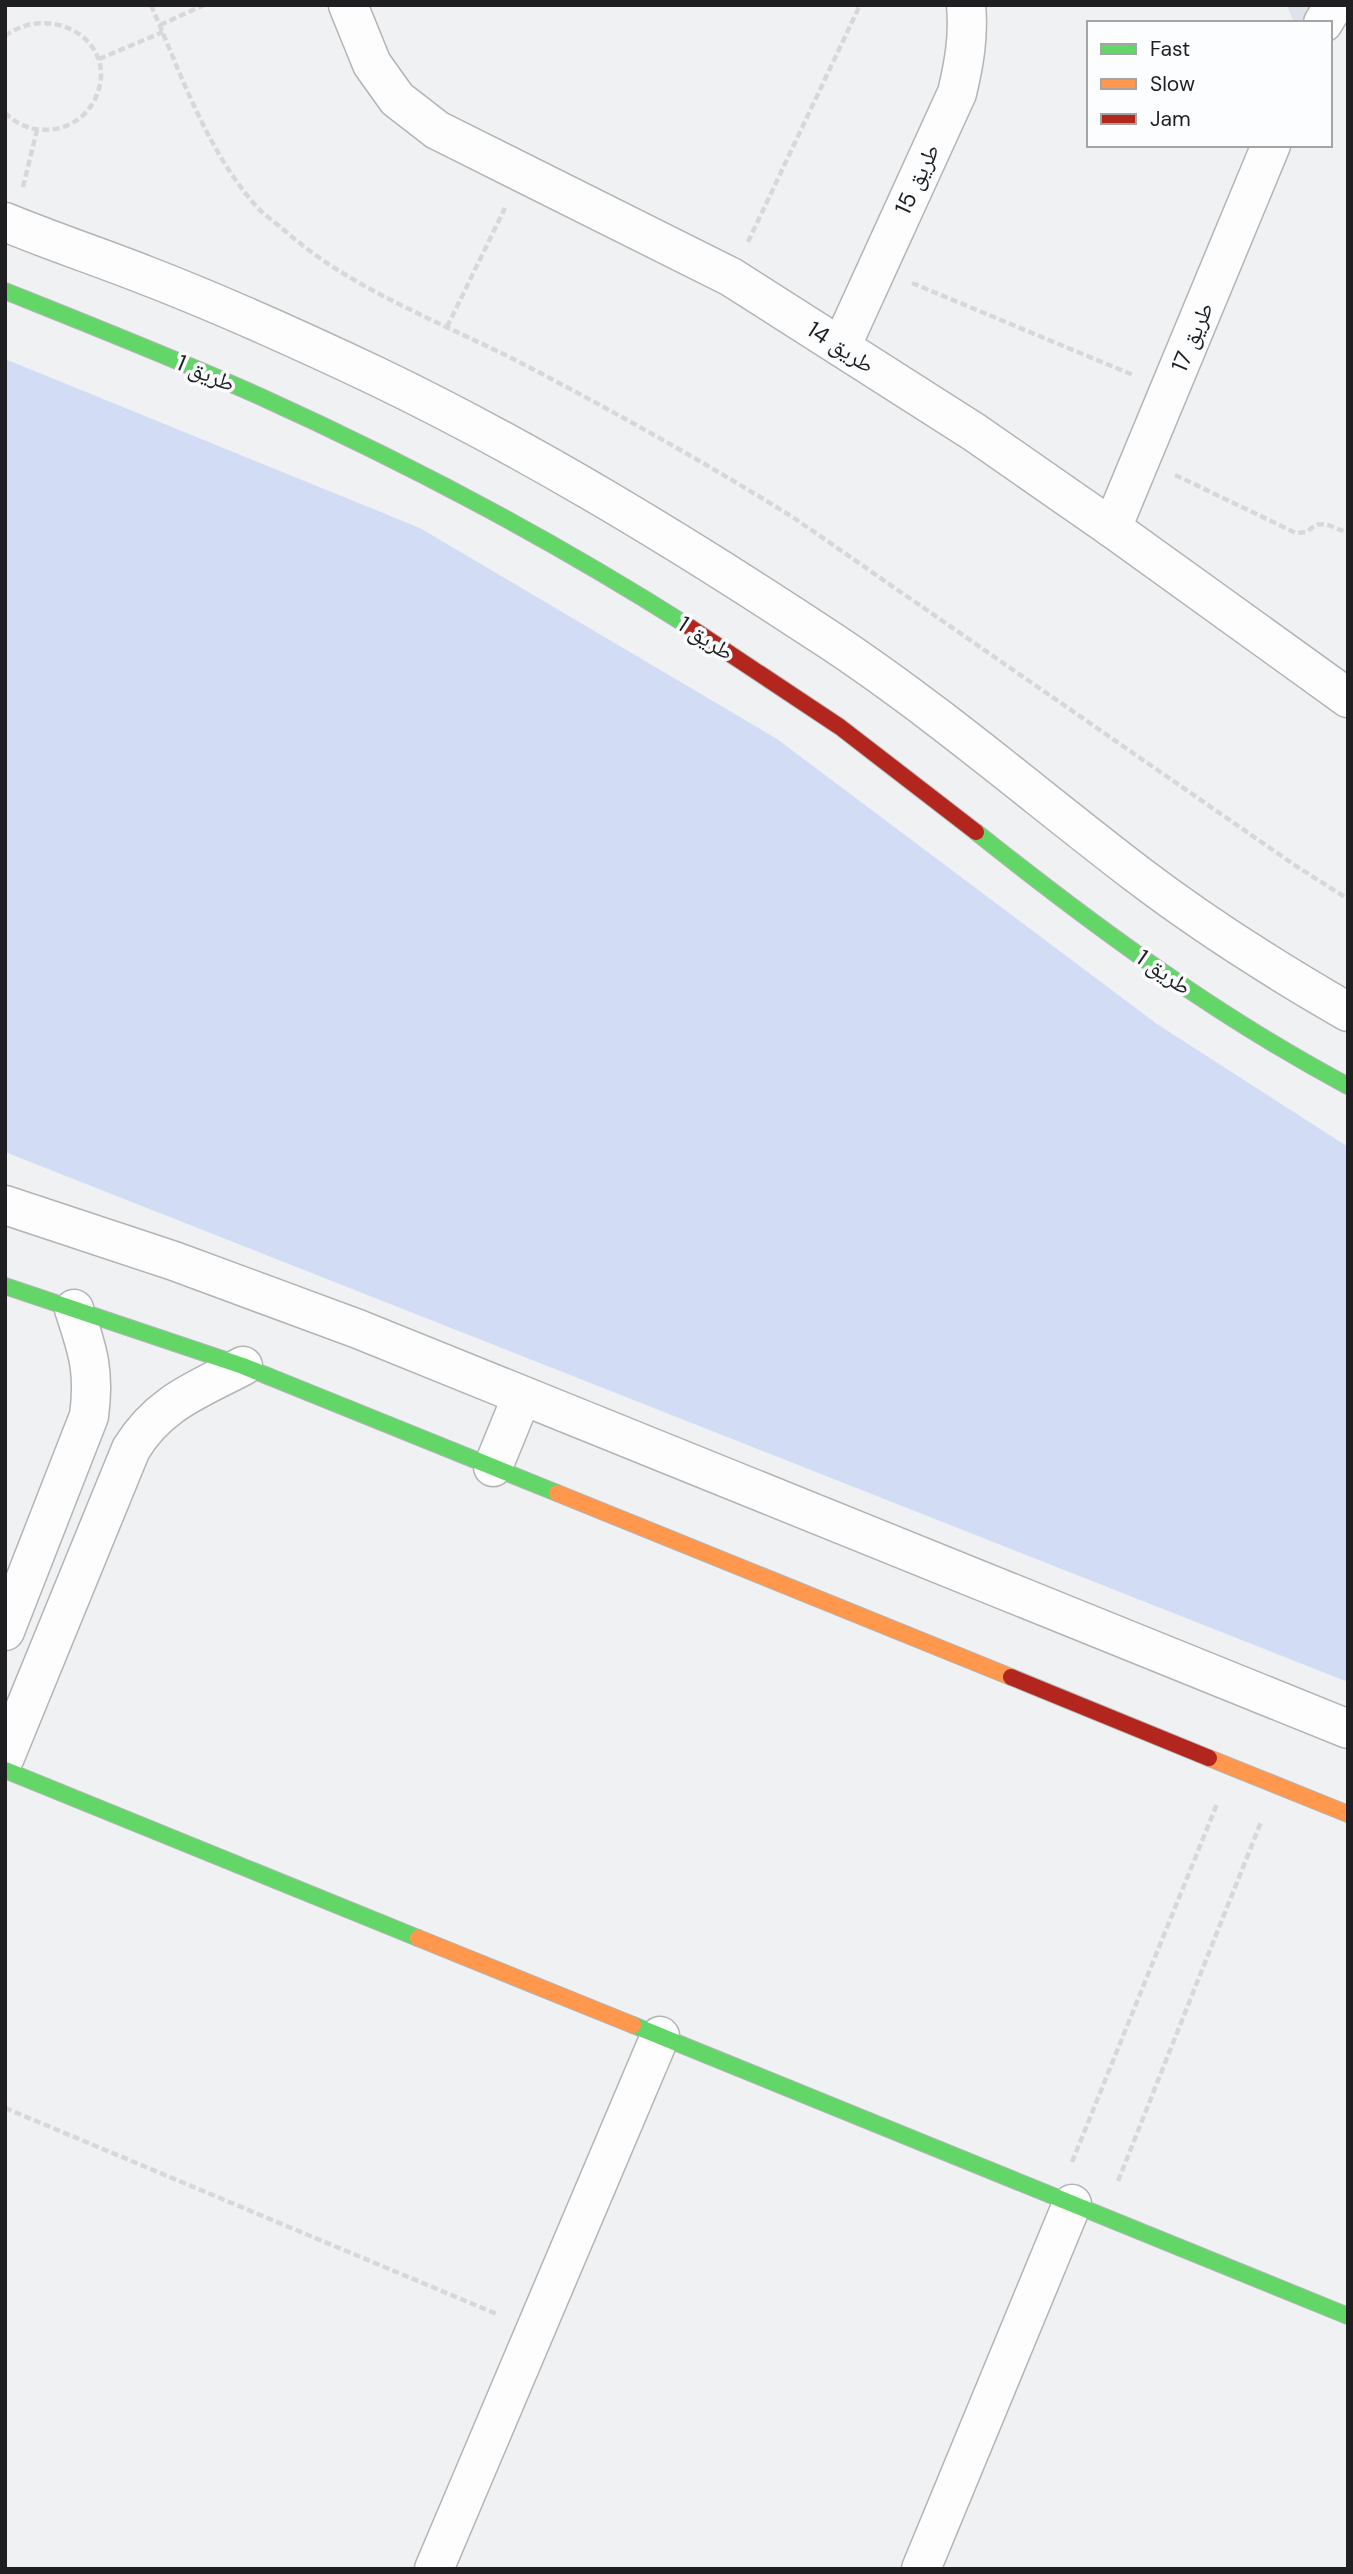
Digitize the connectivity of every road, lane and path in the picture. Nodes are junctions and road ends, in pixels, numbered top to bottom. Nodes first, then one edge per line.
1 (151, 5) edge
2 (204, 5) edge
3 (348, 5) edge
4 (860, 5) edge
5 (967, 5) edge
6 (1334, 5) edge
7 (1324, 21) edge
8 (160, 25) junction
9 (163, 32) junction
10 (5, 36) edge
11 (99, 59) junction
12 (5, 114) edge
13 (37, 130) junction
14 (1270, 147) edge
15 (523, 173) junction
16 (9, 224) edge
17 (877, 268) junction
18 (731, 277) junction
19 (5, 291) edge
20 (447, 327) junction
21 (841, 347) junction
22 (1169, 391) junction
23 (1141, 459) junction
24 (1112, 528) junction
25 (1348, 533) edge
26 (1348, 698) edge
27 (1348, 899) edge
28 (1348, 1012) edge
29 (1348, 1086) edge
30 (5, 1205) edge
31 (5, 1286) edge
32 (74, 1309) junction
33 (243, 1366) junction
34 (522, 1396) junction
35 (493, 1467) junction
36 (5, 1631) edge
37 (1348, 1729) edge
38 (5, 1757) edge
39 (1232, 1767) junction
40 (5, 1770) edge
41 (1275, 1785) junction
42 (1348, 1814) edge
43 (660, 2036) junction
44 (5, 2108) edge
45 (1078, 2206) junction
46 (1348, 2316) edge
47 (535, 2330) junction
48 (434, 2569) edge
49 (921, 2569) edge

1 - 8 path
2 - 8 path
3 - 15 street, طريق 14
4 - 18 path
5 - 17 street, طريق 15
6 - 7 street
8 - 9 path
9 - 11 path
9 - 20 path
10 - 11 path
11 - 13 path
12 - 13 path
13 - 16 path
14 - 22 street, طريق 17
15 - 18 street, طريق 14
15 - 20 path
16 - 28 street
17 - 21 street, طريق 15
17 - 22 path
18 - 21 street, طريق 14
19 - 29 street, طريق 1
20 - 27 path
21 - 24 street, طريق 14
22 - 23 street, طريق 17
23 - 24 street, طريق 17
23 - 25 path
24 - 26 street, طريق 14
30 - 34 street
31 - 32 street
32 - 33 street
32 - 36 street
33 - 35 street
33 - 38 street
34 - 35 street
34 - 37 street
35 - 39 street
39 - 41 street
39 - 45 path
40 - 43 street
41 - 42 street
41 - 45 path
43 - 45 street
43 - 47 street
44 - 47 path
45 - 46 street
45 - 49 street
47 - 48 street

